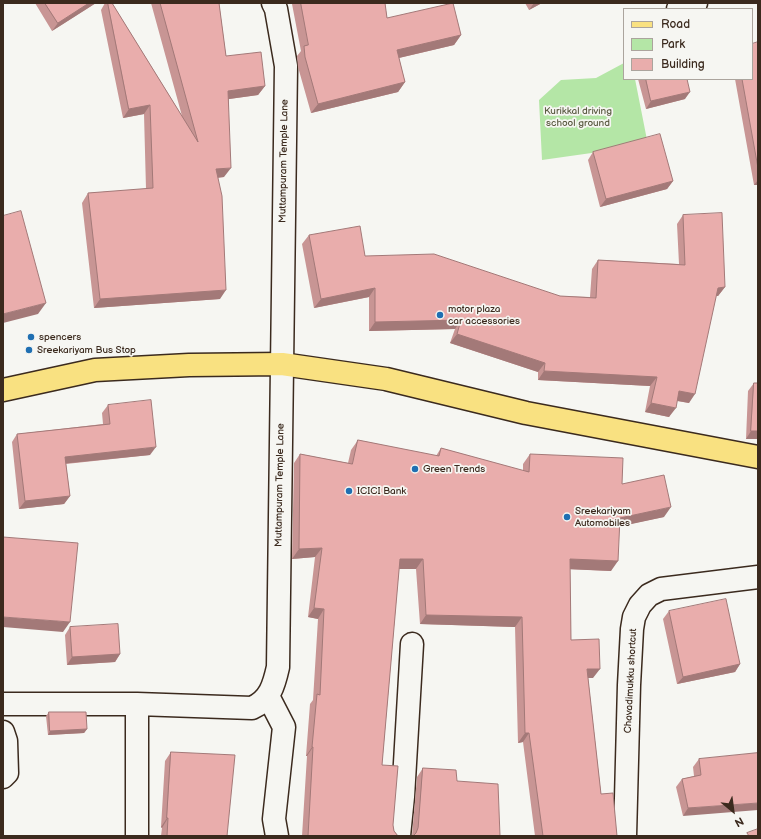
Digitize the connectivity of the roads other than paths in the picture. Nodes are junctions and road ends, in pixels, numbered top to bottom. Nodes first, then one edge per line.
1 (696, 3) edge
2 (280, 5) edge
3 (681, 8) edge
4 (282, 364) junction
5 (3, 390) edge
6 (758, 457) edge
7 (758, 577) edge
8 (412, 644) dead end
9 (268, 696) junction
10 (3, 704) edge
11 (137, 704) junction
12 (3, 732) edge
13 (3, 777) edge
14 (137, 836) edge
15 (277, 836) edge
16 (399, 836) edge
17 (625, 836) edge

1 - 3 street
2 - 4 street, Muttampuram Temple Lane
4 - 5 main road
4 - 6 main road
4 - 9 street, Muttampuram Temple Lane
7 - 17 street, Chavadimukku shortcut
8 - 16 street
9 - 11 street
9 - 15 street
10 - 11 street
11 - 14 street
12 - 13 street

